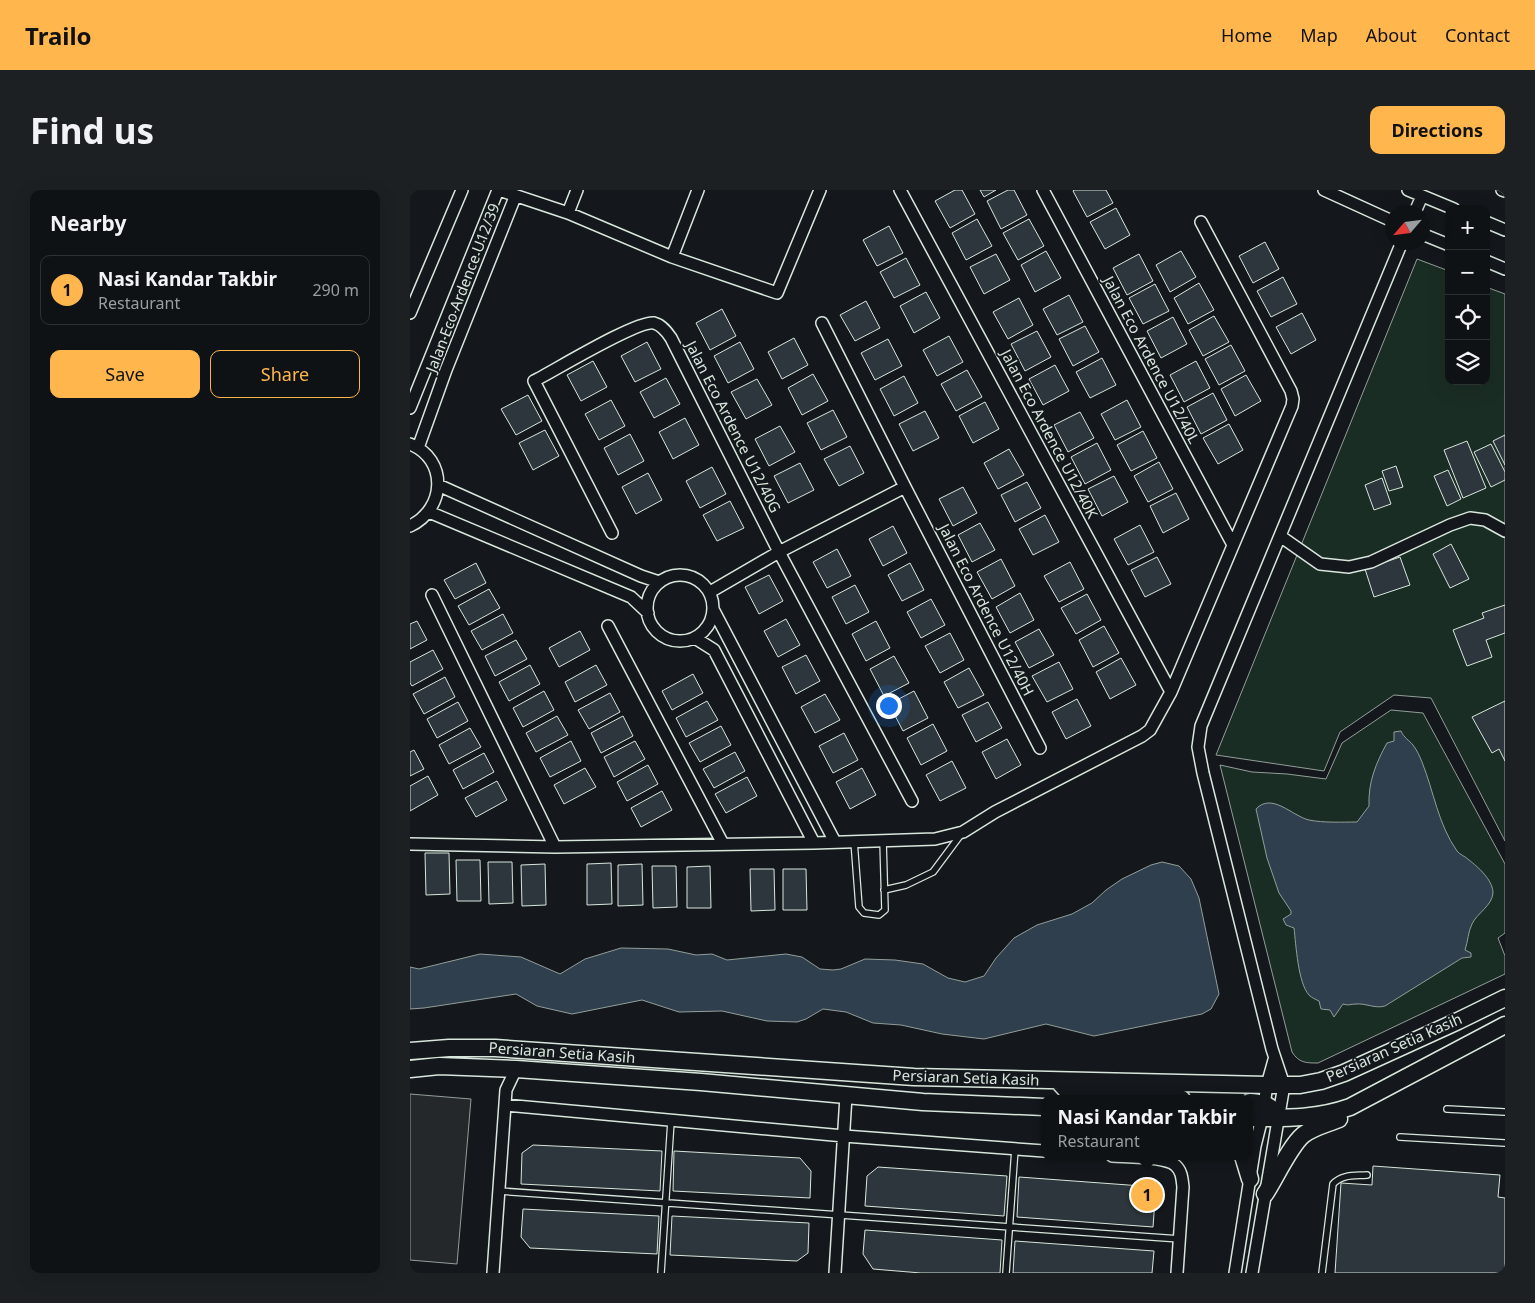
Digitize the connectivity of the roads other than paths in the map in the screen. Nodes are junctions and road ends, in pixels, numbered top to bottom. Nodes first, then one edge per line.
1 (462, 190) edge
2 (499, 190) edge
3 (578, 190) edge
4 (698, 190) edge
5 (820, 190) edge
6 (900, 190) edge
7 (1043, 190) edge
8 (1324, 190) edge
9 (1408, 190) edge
10 (515, 196) junction
11 (1422, 196) junction
12 (1418, 205) edge
13 (1445, 205) edge
14 (568, 213) junction
15 (1385, 217) edge
16 (1201, 222) dead end
17 (1490, 224) edge
18 (1505, 230) edge
19 (1430, 237) edge
20 (1445, 243) edge
21 (1399, 250) edge
22 (672, 257) junction
23 (1490, 263) edge
24 (1505, 269) edge
25 (410, 313) edge
26 (822, 323) dead end
27 (410, 408) edge
28 (414, 446) edge
29 (438, 485) junction
30 (905, 487) junction
31 (429, 512) junction
32 (410, 526) edge
33 (1505, 531) edge
34 (612, 533) dead end
35 (1280, 536) junction
36 (1233, 545) junction
37 (779, 552) junction
38 (660, 582) junction
39 (710, 592) junction
40 (432, 595) dead end
41 (714, 611) junction
42 (648, 613) junction
43 (608, 626) dead end
44 (695, 638) junction
45 (1171, 692) junction
46 (1040, 748) dead end
47 (912, 801) dead end
48 (963, 832) junction
49 (883, 840) junction
50 (854, 841) junction
51 (835, 842) junction
52 (814, 843) junction
53 (410, 844) edge
54 (723, 844) junction
55 (555, 847) junction
56 (884, 890) junction
57 (1505, 998) edge
58 (1505, 1024) edge
59 (410, 1051) edge
60 (1274, 1060) junction
61 (410, 1069) edge
62 (516, 1069) junction
63 (1058, 1081) junction
64 (1267, 1085) junction
65 (1284, 1085) junction
66 (1107, 1095) edge
67 (846, 1096) junction
68 (506, 1105) junction
69 (1041, 1107) edge
70 (1350, 1107) junction
71 (1447, 1109) dead end
72 (1261, 1112) edge
73 (1505, 1112) edge
74 (671, 1120) junction
75 (844, 1136) junction
76 (1400, 1137) dead end
77 (1505, 1143) edge
78 (1015, 1149) junction
79 (1041, 1151) edge
80 (1166, 1160) edge
81 (1244, 1160) edge
82 (1367, 1175) dead end
83 (1250, 1179) junction
84 (499, 1191) junction
85 (1265, 1194) junction
86 (666, 1203) junction
87 (838, 1215) junction
88 (1009, 1227) junction
89 (1180, 1239) junction
90 (493, 1273) edge
91 (498, 1273) edge
92 (661, 1273) edge
93 (835, 1273) edge
94 (1006, 1273) edge
95 (1177, 1273) edge
96 (1235, 1273) edge
97 (1252, 1273) edge
98 (1322, 1273) edge

1 - 25 street
2 - 10 street
2 - 27 street, Jalan Eco Ardence U12/39
3 - 14 street
4 - 22 street
5 - 22 street
6 - 45 street, Jalan Eco Ardence U12/40K
7 - 36 street, Jalan Eco Ardence U12/40L
8 - 15 street
9 - 11 street
10 - 14 street
10 - 28 street, Jalan Eco Ardence U12/39
11 - 12 street
11 - 13 street
14 - 22 street
16 - 36 street
17 - 18 street
19 - 20 street
21 - 35 street
23 - 24 street
26 - 30 street, Jalan Eco Ardence U12/40H
28 - 29 street
29 - 31 street
29 - 38 street
30 - 37 street
30 - 46 street, Jalan Eco Ardence U12/40H
31 - 32 street
31 - 42 street
33 - 35 street
34 - 37 street, Jalan Eco Ardence U12/40G
35 - 60 street
36 - 45 street
37 - 39 street
37 - 47 street, Jalan Eco Ardence U12/40G
38 - 39 street
38 - 42 street
39 - 41 street
40 - 55 street
41 - 44 street
41 - 51 street
42 - 44 street
43 - 54 street
44 - 52 street
45 - 48 street
48 - 49 street
48 - 56 lane
49 - 50 street
49 - 56 lane
50 - 51 street
50 - 56 lane
51 - 52 street
52 - 54 street
53 - 55 street
54 - 55 street
57 - 65 street, Persiaran Setia Kasih
58 - 70 street, Persiaran Setia Kasih
59 - 63 street, Persiaran Setia Kasih
60 - 64 street
60 - 65 street
61 - 62 street, Persiaran Setia Kasih
62 - 67 street, Persiaran Setia Kasih
62 - 68 street
63 - 64 street, Persiaran Setia Kasih
63 - 66 street
64 - 65 street, Persiaran Setia Kasih
64 - 72 street
65 - 72 street
67 - 69 street, Persiaran Setia Kasih
67 - 75 street
68 - 74 street
68 - 84 street
70 - 72 street, Persiaran Setia Kasih
70 - 85 street
71 - 73 lane
72 - 83 street
72 - 85 street
74 - 75 street
74 - 86 lane
75 - 78 street
75 - 87 street
76 - 77 lane
78 - 79 street
78 - 88 lane
80 - 89 street
81 - 83 street
82 - 98 lane
83 - 96 street
84 - 86 lane
84 - 90 street
85 - 97 street
86 - 87 lane
86 - 92 lane
87 - 88 lane
87 - 93 street
88 - 89 lane
88 - 94 lane
89 - 95 street
90 - 91 street

